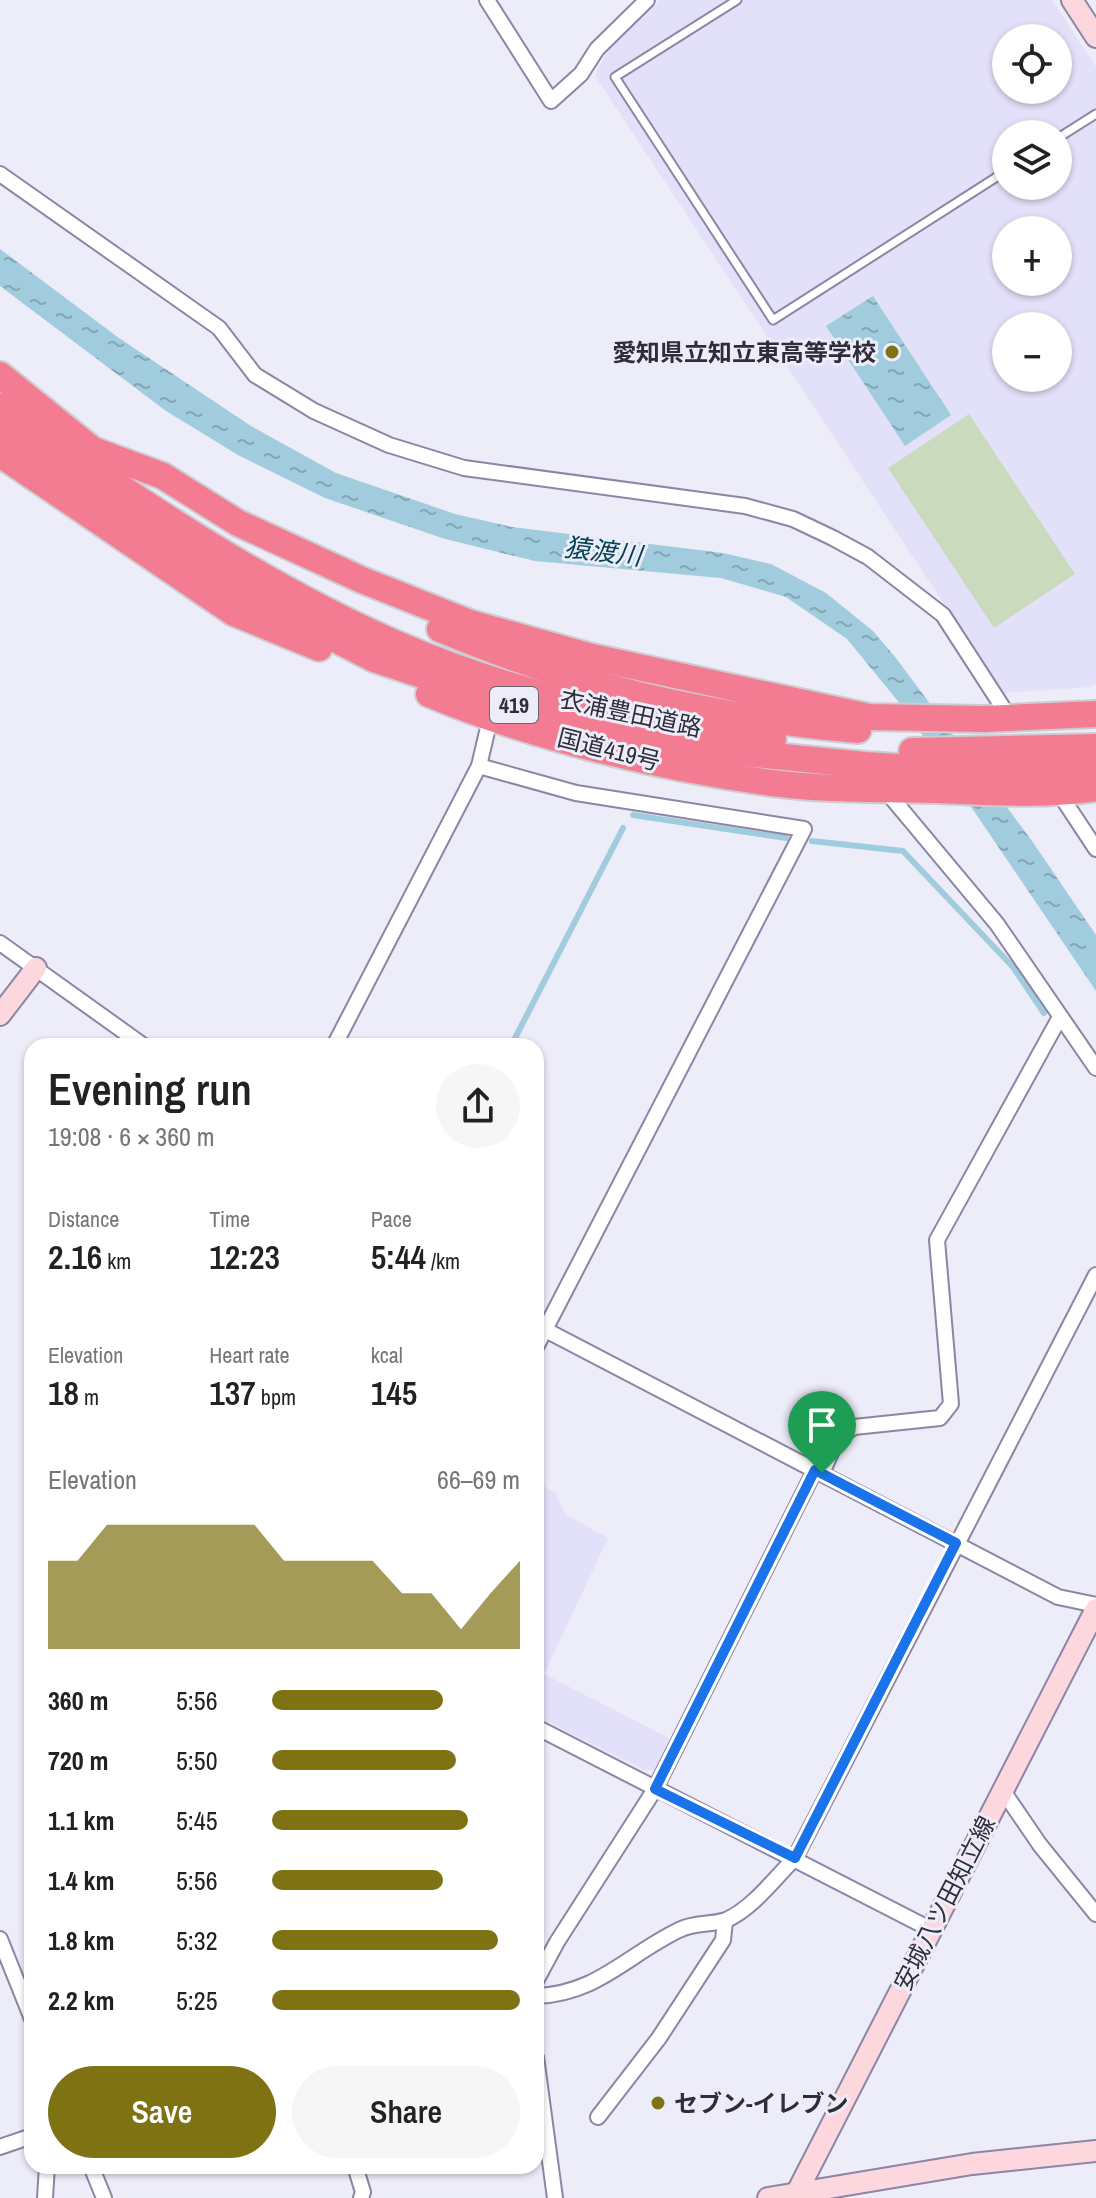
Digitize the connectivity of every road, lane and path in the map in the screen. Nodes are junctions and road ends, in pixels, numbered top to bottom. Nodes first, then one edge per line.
1 (487, 0) edge
2 (647, 0) edge
3 (737, 0) edge
4 (1072, 0) edge
5 (1096, 37) edge
6 (1096, 114) edge
7 (1072, 129) edge
8 (0, 174) edge
9 (992, 180) edge
10 (0, 375) edge
11 (1, 429) edge
12 (93, 450) junction
13 (1096, 714) edge
14 (996, 718) junction
15 (490, 719) junction
16 (1096, 739) edge
17 (1096, 747) edge
18 (479, 766) junction
19 (1096, 768) edge
20 (1096, 788) edge
21 (899, 790) junction
22 (1059, 793) junction
23 (1096, 849) edge
24 (0, 943) edge
25 (36, 968) junction
26 (0, 1015) edge
27 (1060, 1017) junction
28 (133, 1038) edge
29 (338, 1038) edge
30 (1096, 1068) edge
31 (1096, 1275) edge
32 (544, 1320) edge
33 (544, 1330) edge
34 (818, 1472) junction
35 (956, 1543) junction
36 (1096, 1607) edge
37 (544, 1731) edge
38 (1001, 1788) junction
39 (655, 1789) junction
40 (795, 1858) junction
41 (1096, 1914) edge
42 (725, 1921) junction
43 (930, 1929) junction
44 (0, 1939) edge
45 (544, 1968) edge
46 (544, 1995) edge
47 (24, 1999) edge
48 (544, 2116) edge
49 (598, 2117) dead end
50 (24, 2139) edge
51 (0, 2147) edge
52 (1096, 2151) edge
53 (46, 2174) edge
54 (94, 2174) edge
55 (357, 2174) edge
56 (795, 2196) edge
57 (45, 2198) edge
58 (104, 2198) edge
59 (361, 2198) edge
60 (555, 2198) edge
61 (768, 2198) edge

1 - 2 street
3 - 9 lane
4 - 5 main road
6 - 7 lane
8 - 14 street
10 - 12 highway, 419
11 - 15 highway, 国道419号 / 419
11 - 17 highway, 衣浦豊田道路 / 419
11 - 19 highway, 衣浦豊田道路 / 419
12 - 14 highway, 419
12 - 16 highway, 衣浦豊田道路 / 419
13 - 14 highway, 419
15 - 18 street
15 - 21 highway, 国道419号 / 419
18 - 29 street
18 - 32 street
20 - 22 highway, 国道419号 / 419
21 - 22 highway, 国道419号 / 419
21 - 27 street
22 - 23 street
24 - 25 street
25 - 26 main road
25 - 28 street
27 - 30 street
27 - 34 street
31 - 35 street
33 - 34 street
34 - 35 street
34 - 39 street
35 - 36 street
35 - 40 street
36 - 38 main road, 安城八ツ田知立線
37 - 39 street
38 - 41 street
38 - 43 main road, 安城八ツ田知立線
39 - 40 street
39 - 45 street
40 - 42 street
40 - 43 street
42 - 46 street
42 - 49 street
43 - 56 main road, 安城八ツ田知立線
44 - 47 street
48 - 60 street
50 - 51 street
52 - 56 main road
53 - 57 street
54 - 58 street
55 - 59 street
56 - 61 main road

